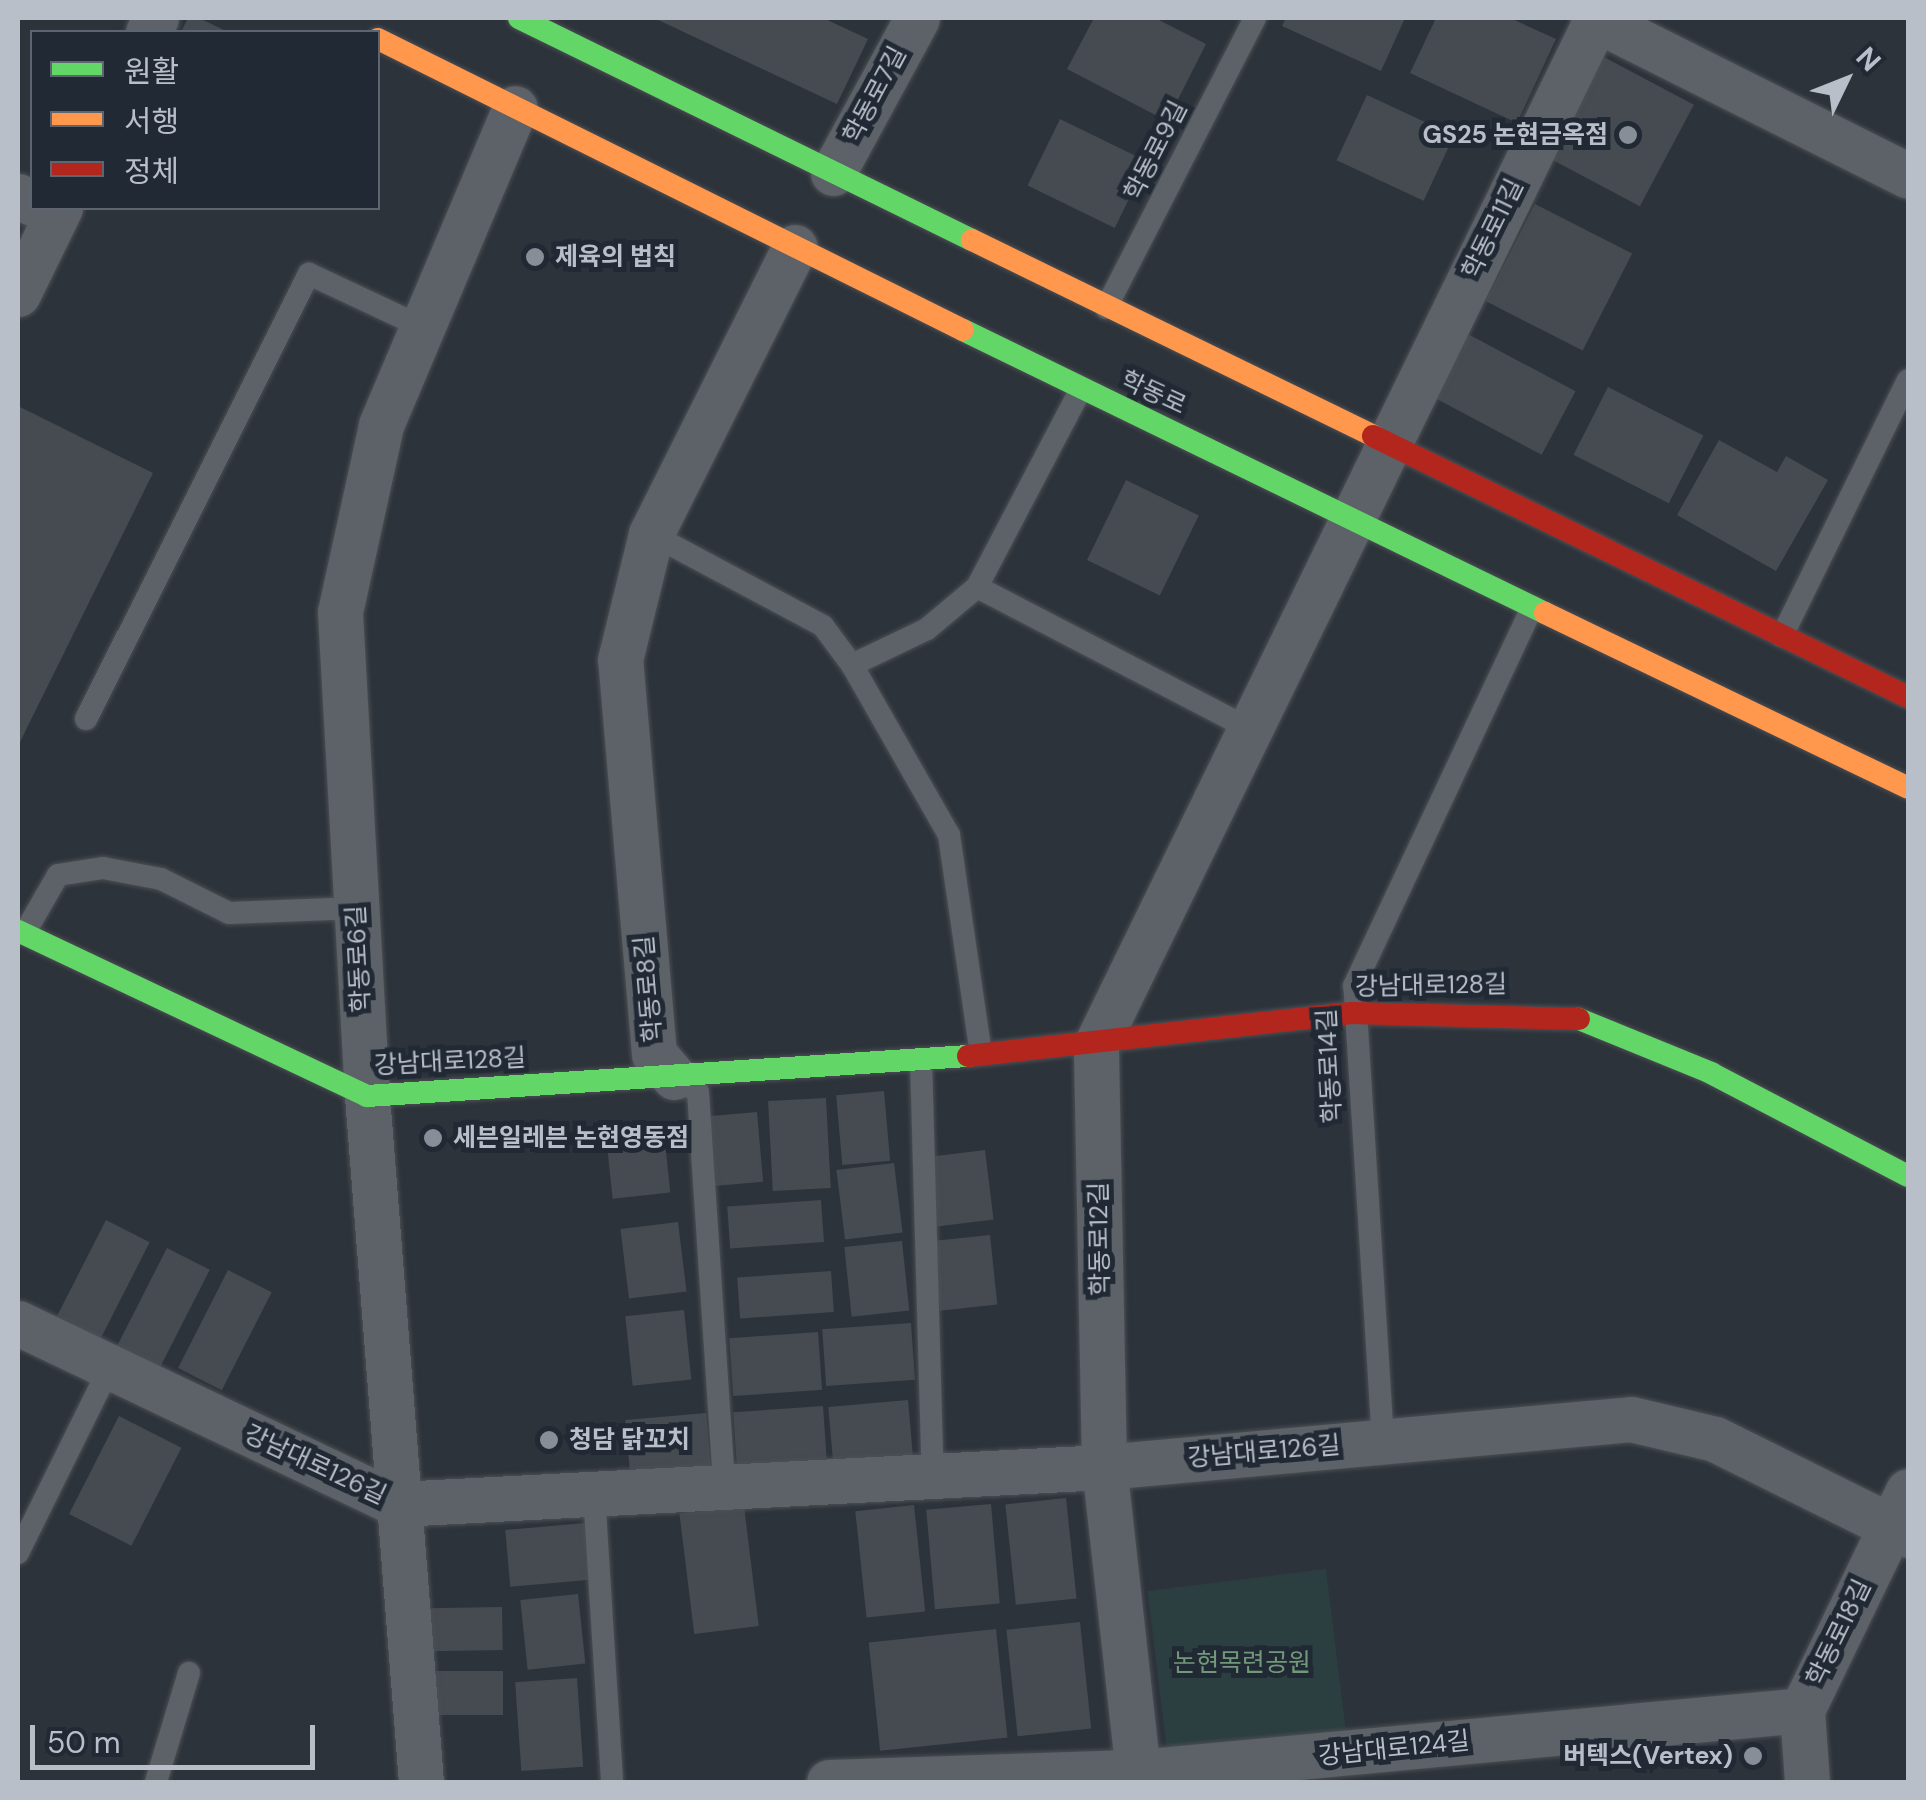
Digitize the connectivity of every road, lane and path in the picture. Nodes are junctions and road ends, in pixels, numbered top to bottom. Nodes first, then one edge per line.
1 (519, 18) edge
2 (917, 18) edge
3 (1255, 18) edge
4 (1595, 18) edge
5 (380, 39) edge
6 (515, 108) junction
7 (834, 172) junction
8 (1908, 176) edge
9 (40, 210) edge
10 (795, 248) junction
11 (18, 294) edge
12 (1105, 309) junction
13 (422, 327) junction
14 (1908, 380) edge
15 (1081, 390) junction
16 (1390, 442) junction
17 (1354, 519) junction
18 (650, 534) junction
19 (977, 587) junction
20 (1532, 607) junction
21 (1782, 636) junction
22 (852, 665) junction
23 (1908, 697) edge
24 (86, 719) dead end
25 (1254, 731) junction
26 (1908, 788) edge
27 (356, 908) junction
28 (21, 933) edge
29 (1352, 1013) junction
30 (1096, 1045) junction
31 (982, 1055) junction
32 (920, 1059) junction
33 (674, 1077) junction
34 (367, 1096) junction
35 (1908, 1176) edge
36 (18, 1323) edge
37 (109, 1369) junction
38 (1384, 1441) junction
39 (1104, 1467) junction
40 (933, 1476) junction
41 (724, 1486) junction
42 (594, 1494) junction
43 (398, 1504) junction
44 (1903, 1518) edge
45 (18, 1553) edge
46 (189, 1673) dead end
47 (1802, 1710) junction
48 (1139, 1777) edge
49 (156, 1782) edge
50 (421, 1782) edge
51 (612, 1782) edge
52 (853, 1782) edge
53 (1807, 1782) edge

1 - 7 main road
2 - 7 street, 학동로7길
3 - 12 lane, 학동로9길
4 - 8 street
4 - 16 street, 학동로11길
5 - 6 main road, 학동로
6 - 10 main road, 학동로
6 - 13 street, 학동로6길
7 - 12 main road
9 - 11 street
10 - 15 main road, 학동로
10 - 18 street, 학동로8길
12 - 16 main road
13 - 24 lane
13 - 27 street, 학동로6길
14 - 21 lane
15 - 17 main road, 학동로
15 - 19 lane
16 - 17 street, 학동로12길
16 - 21 main road
17 - 20 main road, 학동로
17 - 25 street, 학동로12길
18 - 22 lane
18 - 33 street, 학동로8길
19 - 22 lane
19 - 25 lane
20 - 26 main road, 학동로
20 - 29 lane, 학동로14길
21 - 23 main road
22 - 31 lane
25 - 30 street, 학동로12길
27 - 28 lane
27 - 34 street, 학동로6길
28 - 34 main road, 강남대로128길
29 - 30 main road, 강남대로128길
29 - 35 main road, 강남대로128길
29 - 38 lane, 학동로14길
30 - 31 main road, 강남대로128길
30 - 39 street, 학동로12길
31 - 32 main road, 강남대로128길
32 - 33 main road, 강남대로128길
32 - 40 lane
33 - 34 main road, 강남대로128길
33 - 41 lane, 학동로8길
34 - 43 street, 학동로6길
36 - 37 street, 강남대로126길
37 - 43 street, 강남대로126길
37 - 45 lane
38 - 39 street, 강남대로126길
38 - 44 street, 강남대로126길
39 - 40 street, 강남대로126길
39 - 48 street, 학동로12길
40 - 41 street, 강남대로126길
41 - 42 street, 강남대로126길
42 - 43 street, 강남대로126길
42 - 51 lane
43 - 50 street, 학동로6길
44 - 47 street, 학동로18길
46 - 49 lane
47 - 48 street, 강남대로124길
47 - 53 street, 학동로18길
48 - 52 street, 강남대로124길

